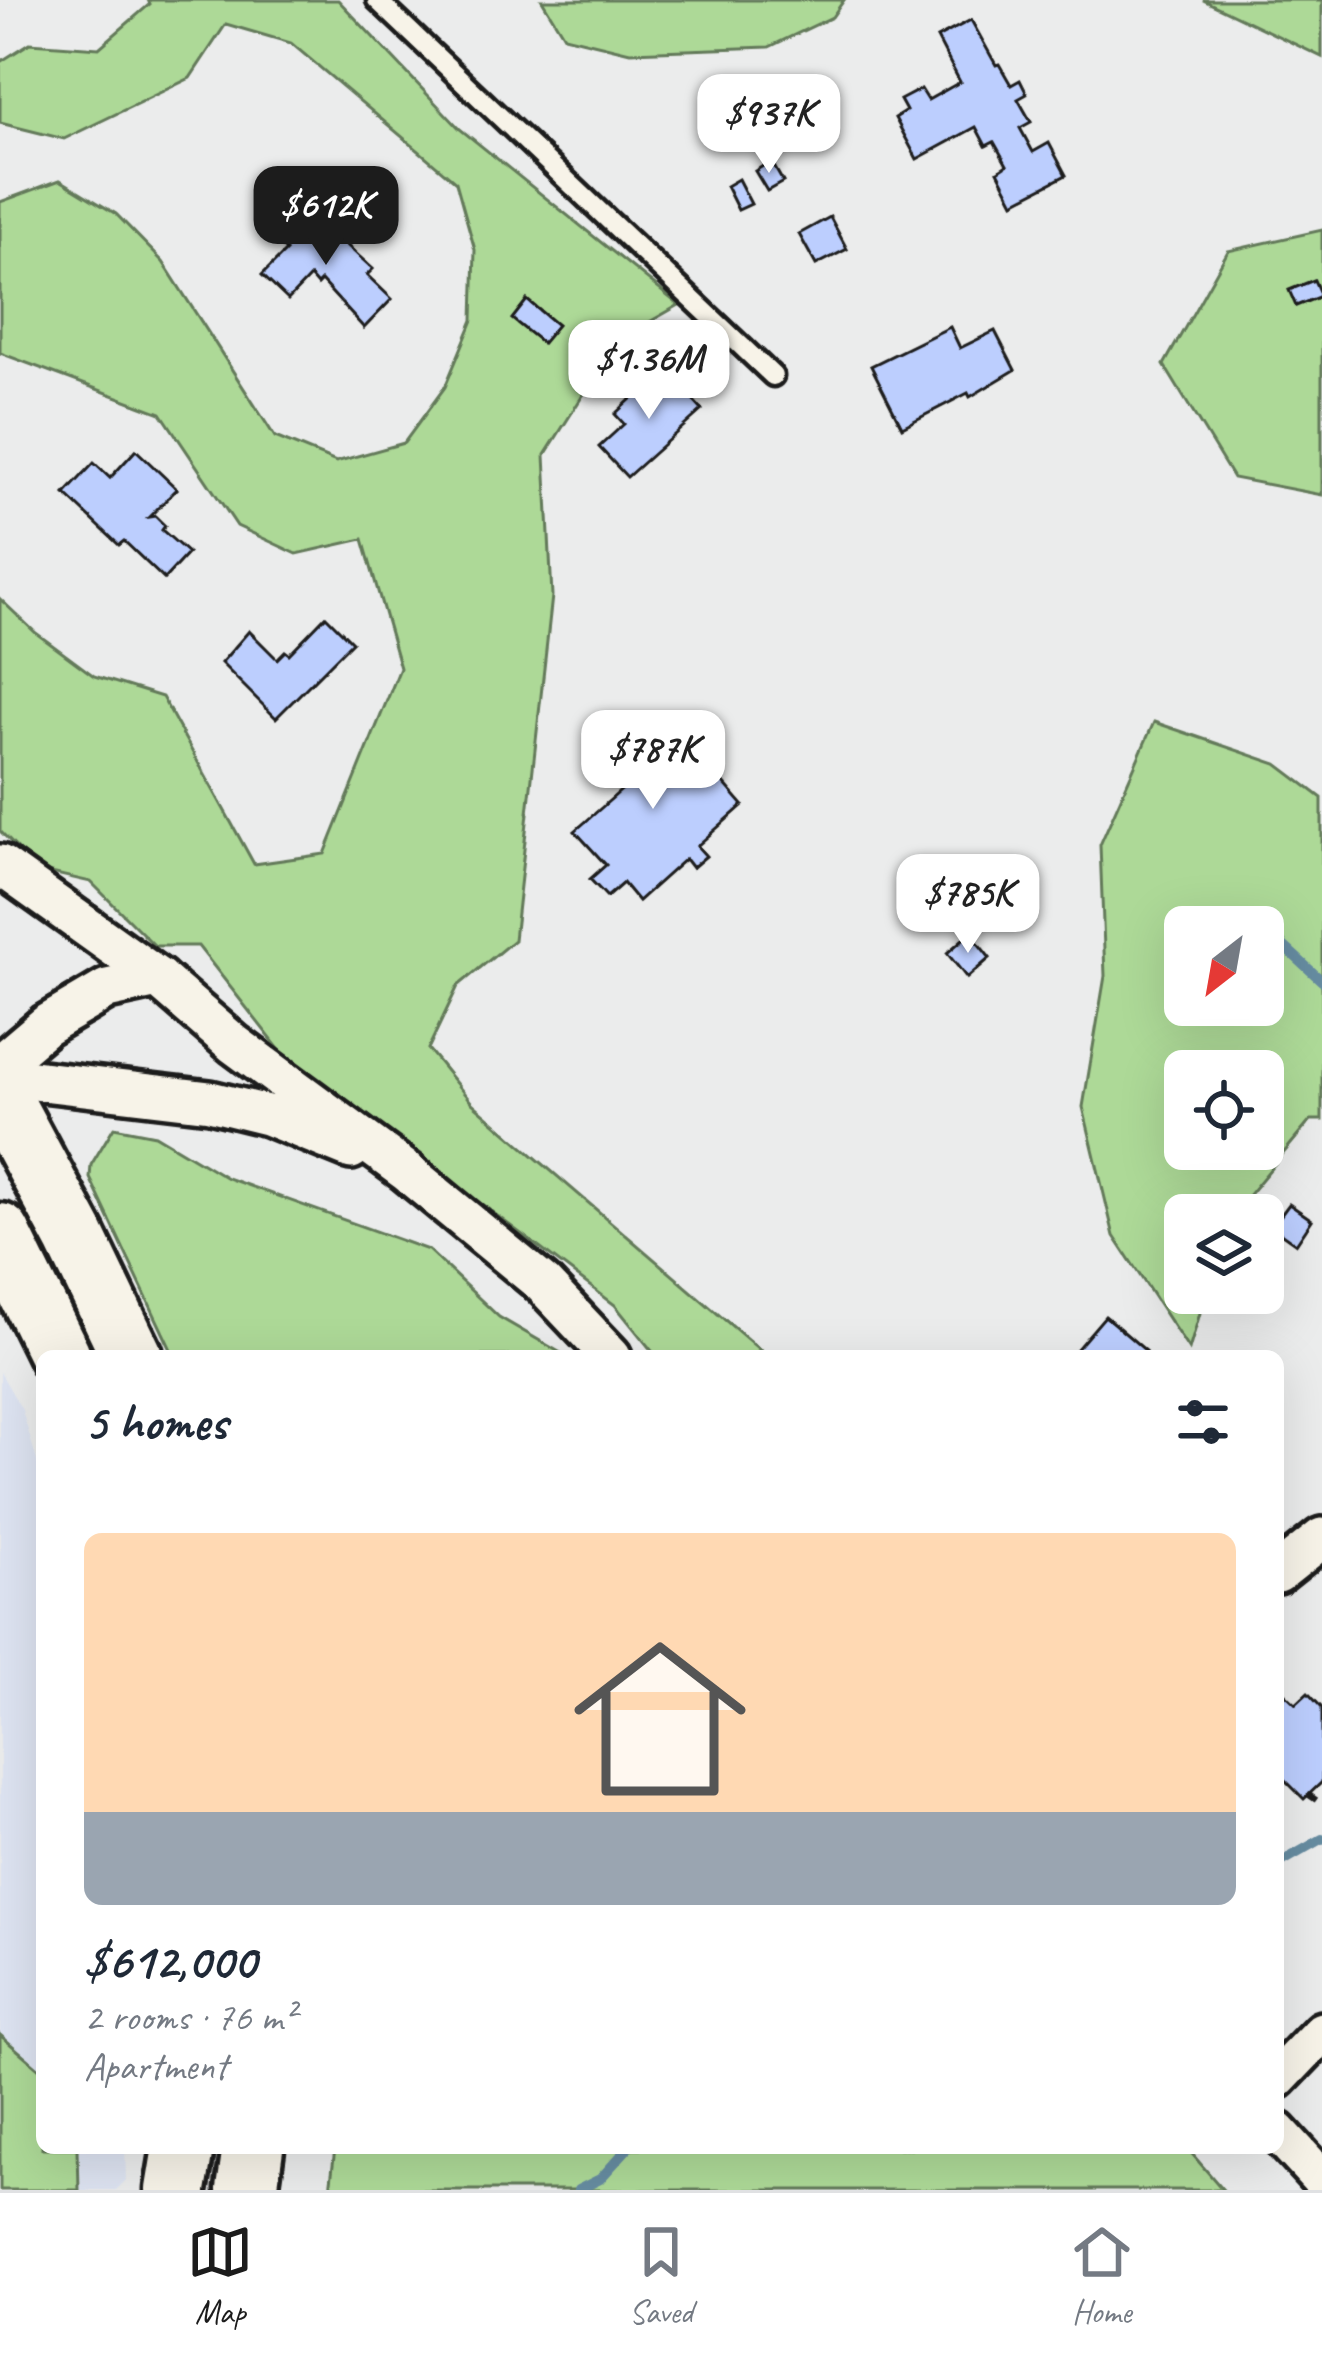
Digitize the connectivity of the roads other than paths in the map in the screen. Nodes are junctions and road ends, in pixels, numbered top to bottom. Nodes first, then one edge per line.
1 (377, 0) edge
2 (773, 376) dead end
3 (0, 866) edge
4 (158, 978) junction
5 (0, 1064) edge
6 (0, 1076) edge
7 (0, 1096) edge
8 (406, 1171) junction
9 (0, 1234) edge
10 (57, 1350) edge
11 (129, 1350) edge
12 (605, 1350) edge
13 (1322, 1538) edge
14 (1284, 1569) edge
15 (1322, 2032) edge
16 (1284, 2072) edge
17 (1284, 2139) edge
18 (182, 2154) edge
19 (252, 2154) edge
20 (1322, 2180) edge
21 (176, 2190) edge
22 (247, 2190) edge

1 - 2 lane
3 - 4 street
4 - 5 street
4 - 8 street
6 - 8 street
7 - 11 main road
8 - 12 street
9 - 10 main road
13 - 14 street
15 - 16 street
17 - 20 street
18 - 21 main road
19 - 22 main road

